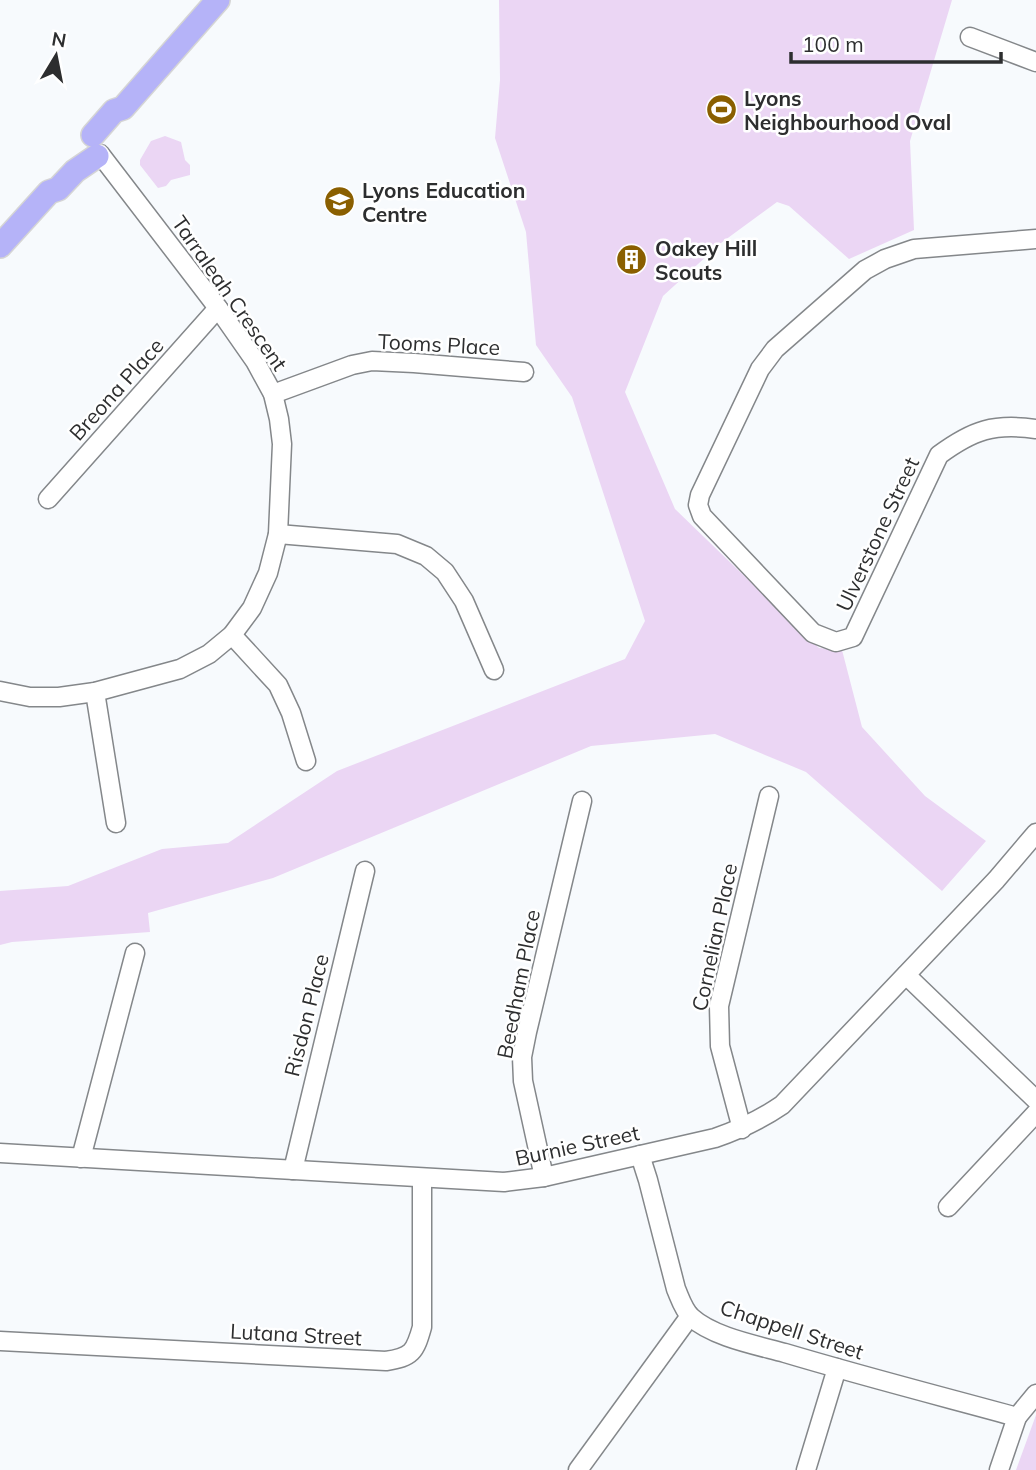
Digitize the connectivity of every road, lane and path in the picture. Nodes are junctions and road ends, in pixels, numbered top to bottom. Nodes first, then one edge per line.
1 (218, 0) edge
2 (970, 37) dead end
3 (1036, 62) edge
4 (95, 147) junction
5 (1036, 239) edge
6 (0, 246) edge
7 (218, 308) junction
8 (524, 372) dead end
9 (273, 394) junction
10 (1036, 429) edge
11 (48, 499) dead end
12 (278, 534) junction
13 (232, 635) junction
14 (494, 670) dead end
15 (0, 691) edge
16 (95, 692) junction
17 (306, 761) dead end
18 (769, 796) dead end
19 (582, 801) dead end
20 (116, 823) dead end
21 (1036, 834) edge
22 (365, 871) dead end
23 (135, 953) dead end
24 (906, 975) junction
25 (1036, 1100) edge
26 (1036, 1113) edge
27 (742, 1129) junction
28 (0, 1153) edge
29 (640, 1155) junction
30 (81, 1158) junction
31 (293, 1170) junction
32 (544, 1177) junction
33 (422, 1178) junction
34 (948, 1207) dead end
35 (690, 1316) junction
36 (0, 1341) edge
37 (837, 1368) junction
38 (1036, 1394) edge
39 (1017, 1417) junction
40 (578, 1470) edge
41 (806, 1470) edge
42 (999, 1470) edge

1 - 4 main road
2 - 3 street
4 - 6 main road
4 - 7 street, Tarraleah Crescent
5 - 10 street, Ulverstone Street
7 - 9 street, Tarraleah Crescent
7 - 11 street, Breona Place
8 - 9 street, Tooms Place
9 - 12 street, Tarraleah Crescent
12 - 13 street, Tarraleah Crescent
12 - 14 street
13 - 16 street, Tarraleah Crescent
13 - 17 street
15 - 16 street, Tarraleah Crescent
16 - 20 street
18 - 27 street, Cornelian Place
19 - 32 street, Beedham Place
21 - 24 street, Burnie Street
22 - 31 street, Risdon Place
23 - 30 street
24 - 25 street
24 - 27 street, Burnie Street
26 - 34 street
27 - 29 street, Burnie Street
28 - 30 street, Burnie Street
29 - 32 street, Burnie Street
29 - 35 street, Chappell Street
30 - 31 street, Burnie Street
31 - 33 street, Burnie Street
32 - 33 street, Burnie Street
33 - 36 street, Lutana Street
35 - 37 street, Chappell Street
35 - 40 street
37 - 39 street, Chappell Street
37 - 41 street
38 - 39 street
39 - 42 street

